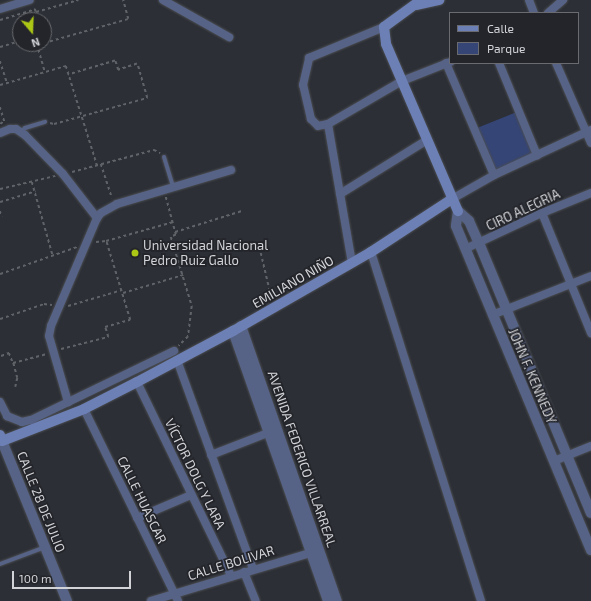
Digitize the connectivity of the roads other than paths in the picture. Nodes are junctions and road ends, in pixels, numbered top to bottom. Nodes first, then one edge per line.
1 (30, 0) edge
2 (163, 0) edge
3 (440, 0) edge
4 (529, 0) edge
5 (563, 0) edge
6 (419, 2) edge
7 (0, 9) edge
8 (534, 12) edge
9 (549, 12) edge
10 (384, 27) junction
11 (229, 38) dead end
12 (448, 62) edge
13 (499, 64) edge
14 (556, 64) edge
15 (402, 81) junction
16 (45, 122) road end
17 (328, 124) junction
18 (589, 131) edge
19 (3, 132) edge
20 (20, 132) junction
21 (427, 140) junction
22 (591, 143) edge
23 (538, 155) junction
24 (164, 157) road end
25 (231, 170) dead end
26 (494, 175) junction
27 (173, 187) junction
28 (591, 193) edge
29 (340, 194) junction
30 (452, 199) junction
31 (458, 211) junction
32 (542, 213) junction
33 (97, 218) junction
34 (479, 243) junction
35 (465, 249) junction
36 (371, 252) junction
37 (352, 263) junction
38 (591, 276) edge
39 (571, 284) junction
40 (506, 310) junction
41 (492, 315) junction
42 (237, 328) junction
43 (591, 333) edge
44 (175, 355) junction
45 (137, 382) junction
46 (0, 402) edge
47 (68, 402) junction
48 (84, 409) junction
49 (273, 431) junction
50 (1, 439) edge
51 (591, 446) edge
52 (211, 455) junction
53 (567, 456) junction
54 (554, 461) junction
55 (191, 495) junction
56 (591, 513) edge
57 (137, 518) junction
58 (46, 546) junction
59 (591, 550) edge
60 (315, 551) junction
61 (0, 564) edge
62 (253, 569) junction
63 (244, 572) junction
64 (231, 576) junction
65 (174, 593) junction
66 (67, 601) edge
67 (151, 601) edge
68 (178, 601) edge
69 (256, 601) edge
70 (328, 601) edge
71 (337, 601) edge
72 (481, 601) edge

1 - 7 street
2 - 11 street
3 - 6 main road
4 - 8 street
5 - 9 street
6 - 10 main road
10 - 15 main road, JOHN F. KENNEDY
10 - 17 street
12 - 15 street
12 - 26 street
13 - 23 street
14 - 18 street
15 - 17 street
15 - 21 main road, JOHN F. KENNEDY
16 - 20 lane
17 - 29 street
18 - 22 street
18 - 23 street, EMILIANO NIÑO
19 - 20 street
20 - 33 street
21 - 29 street
21 - 30 main road, JOHN F. KENNEDY
23 - 26 street, EMILIANO NIÑO
24 - 27 lane
25 - 27 street
26 - 30 street, EMILIANO NIÑO
27 - 33 street
28 - 32 street, CIRO ALEGRIA
29 - 37 street
30 - 31 main road, JOHN F. KENNEDY
30 - 36 main road, EMILIANO NIÑO
31 - 34 street, JOHN F. KENNEDY
31 - 35 street, JOHN F. KENNEDY
32 - 34 street, CIRO ALEGRIA
32 - 39 street
33 - 47 street
34 - 35 street, CIRO ALEGRIA
34 - 40 street, JOHN F. KENNEDY
35 - 41 street, JOHN F. KENNEDY
36 - 37 main road, EMILIANO NIÑO
36 - 72 street
37 - 42 main road, EMILIANO NIÑO
38 - 39 street
39 - 40 street
39 - 43 street
40 - 41 street
40 - 53 street, JOHN F. KENNEDY
41 - 54 street, JOHN F. KENNEDY
42 - 44 main road, EMILIANO NIÑO
42 - 49 street, AVENIDA FEDERICO VILLARREAL
44 - 45 main road, EMILIANO NIÑO
44 - 47 street
44 - 52 street
45 - 48 main road, EMILIANO NIÑO
45 - 55 street, VÍCTOR DOLG Y LARA
46 - 47 street
48 - 50 main road, EMILIANO NIÑO
48 - 57 street, CALLE HUASCAR
49 - 52 street
49 - 60 street, AVENIDA FEDERICO VILLARREAL
50 - 58 street, CALLE 28 DE JULIO
51 - 53 street
52 - 62 street
53 - 54 street
53 - 56 street, JOHN F. KENNEDY
54 - 59 street, JOHN F. KENNEDY
55 - 57 street
55 - 64 street, VÍCTOR DOLG Y LARA
57 - 65 street, CALLE HUASCAR
58 - 61 lane
58 - 66 street, CALLE 28 DE JULIO
60 - 62 street, CALLE BOLIVAR
60 - 70 street, AVENIDA FEDERICO VILLARREAL
60 - 71 street, AVENIDA FEDERICO VILLARREAL
62 - 63 street, CALLE BOLIVAR
63 - 64 street, CALLE BOLIVAR
63 - 69 street
64 - 65 street, CALLE BOLIVAR
65 - 67 street, CALLE BOLIVAR
65 - 68 street, CALLE HUASCAR

